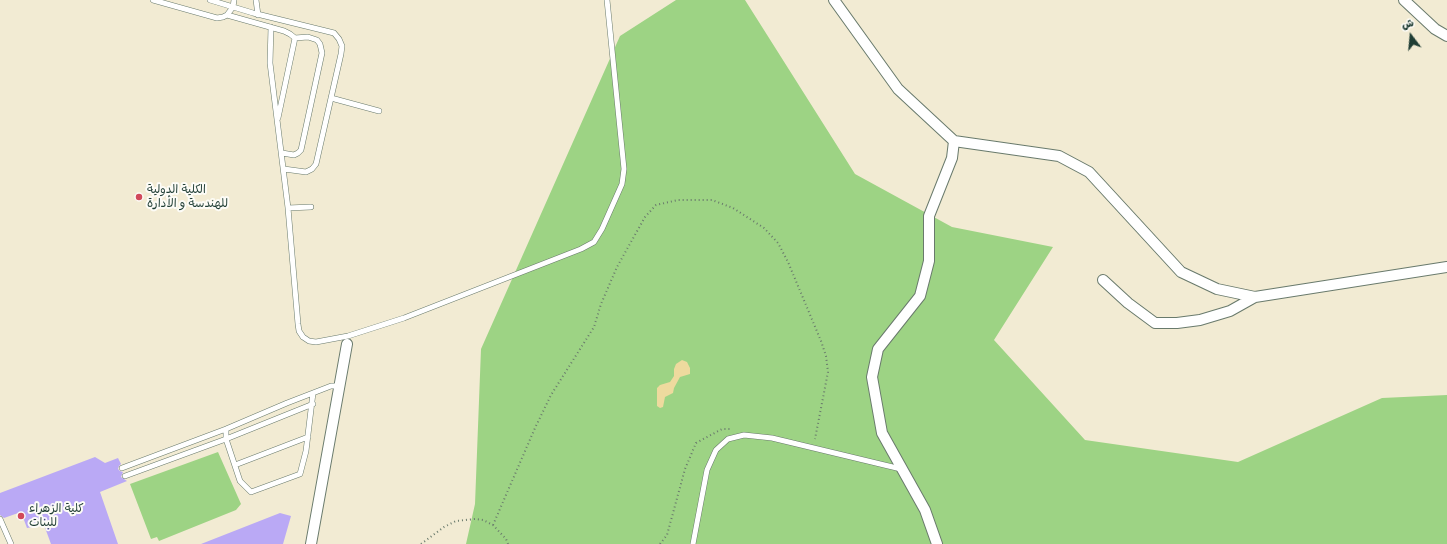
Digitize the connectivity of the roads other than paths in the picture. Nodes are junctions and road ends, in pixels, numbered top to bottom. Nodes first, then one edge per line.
1 (153, 0) edge
2 (210, 0) edge
3 (234, 0) edge
4 (256, 0) edge
5 (607, 0) edge
6 (834, 0) edge
7 (1404, 0) edge
8 (232, 7) junction
9 (228, 15) junction
10 (258, 15) junction
11 (271, 27) junction
12 (315, 28) junction
13 (1447, 36) edge
14 (295, 38) junction
15 (312, 38) junction
16 (331, 98) junction
17 (379, 111) dead end
18 (277, 122) junction
19 (954, 141) junction
20 (282, 153) junction
21 (284, 169) junction
22 (311, 207) dead end
23 (288, 208) junction
24 (1447, 267) edge
25 (1103, 280) dead end
26 (1255, 297) junction
27 (348, 340) junction
28 (339, 386) junction
29 (313, 393) junction
30 (313, 404) junction
31 (226, 429) junction
32 (308, 437) junction
33 (226, 439) junction
34 (235, 465) junction
35 (122, 468) dead end
36 (902, 470) junction
37 (125, 476) dead end
38 (0, 519) edge
39 (11, 544) edge
40 (311, 544) edge
41 (693, 544) edge
42 (936, 544) edge

1 - 9 lane
2 - 8 lane
3 - 8 lane
4 - 10 lane
5 - 27 lane
6 - 19 street
7 - 13 street
8 - 9 lane
8 - 10 lane
9 - 11 lane
10 - 12 lane
11 - 14 lane
11 - 18 lane
12 - 15 lane
12 - 16 lane
14 - 15 lane
14 - 18 lane
15 - 20 lane
16 - 17 lane
16 - 21 lane
18 - 20 lane
19 - 26 street
19 - 36 street
20 - 21 lane
21 - 23 lane
22 - 23 lane
23 - 27 lane
24 - 26 street
25 - 26 street
27 - 28 street
28 - 29 lane
28 - 40 street
29 - 30 lane
29 - 31 lane
30 - 32 lane
30 - 33 lane
31 - 33 lane
31 - 35 lane
32 - 34 lane
32 - 34 lane
33 - 34 lane
33 - 37 lane
36 - 41 lane
36 - 42 street
38 - 39 lane

